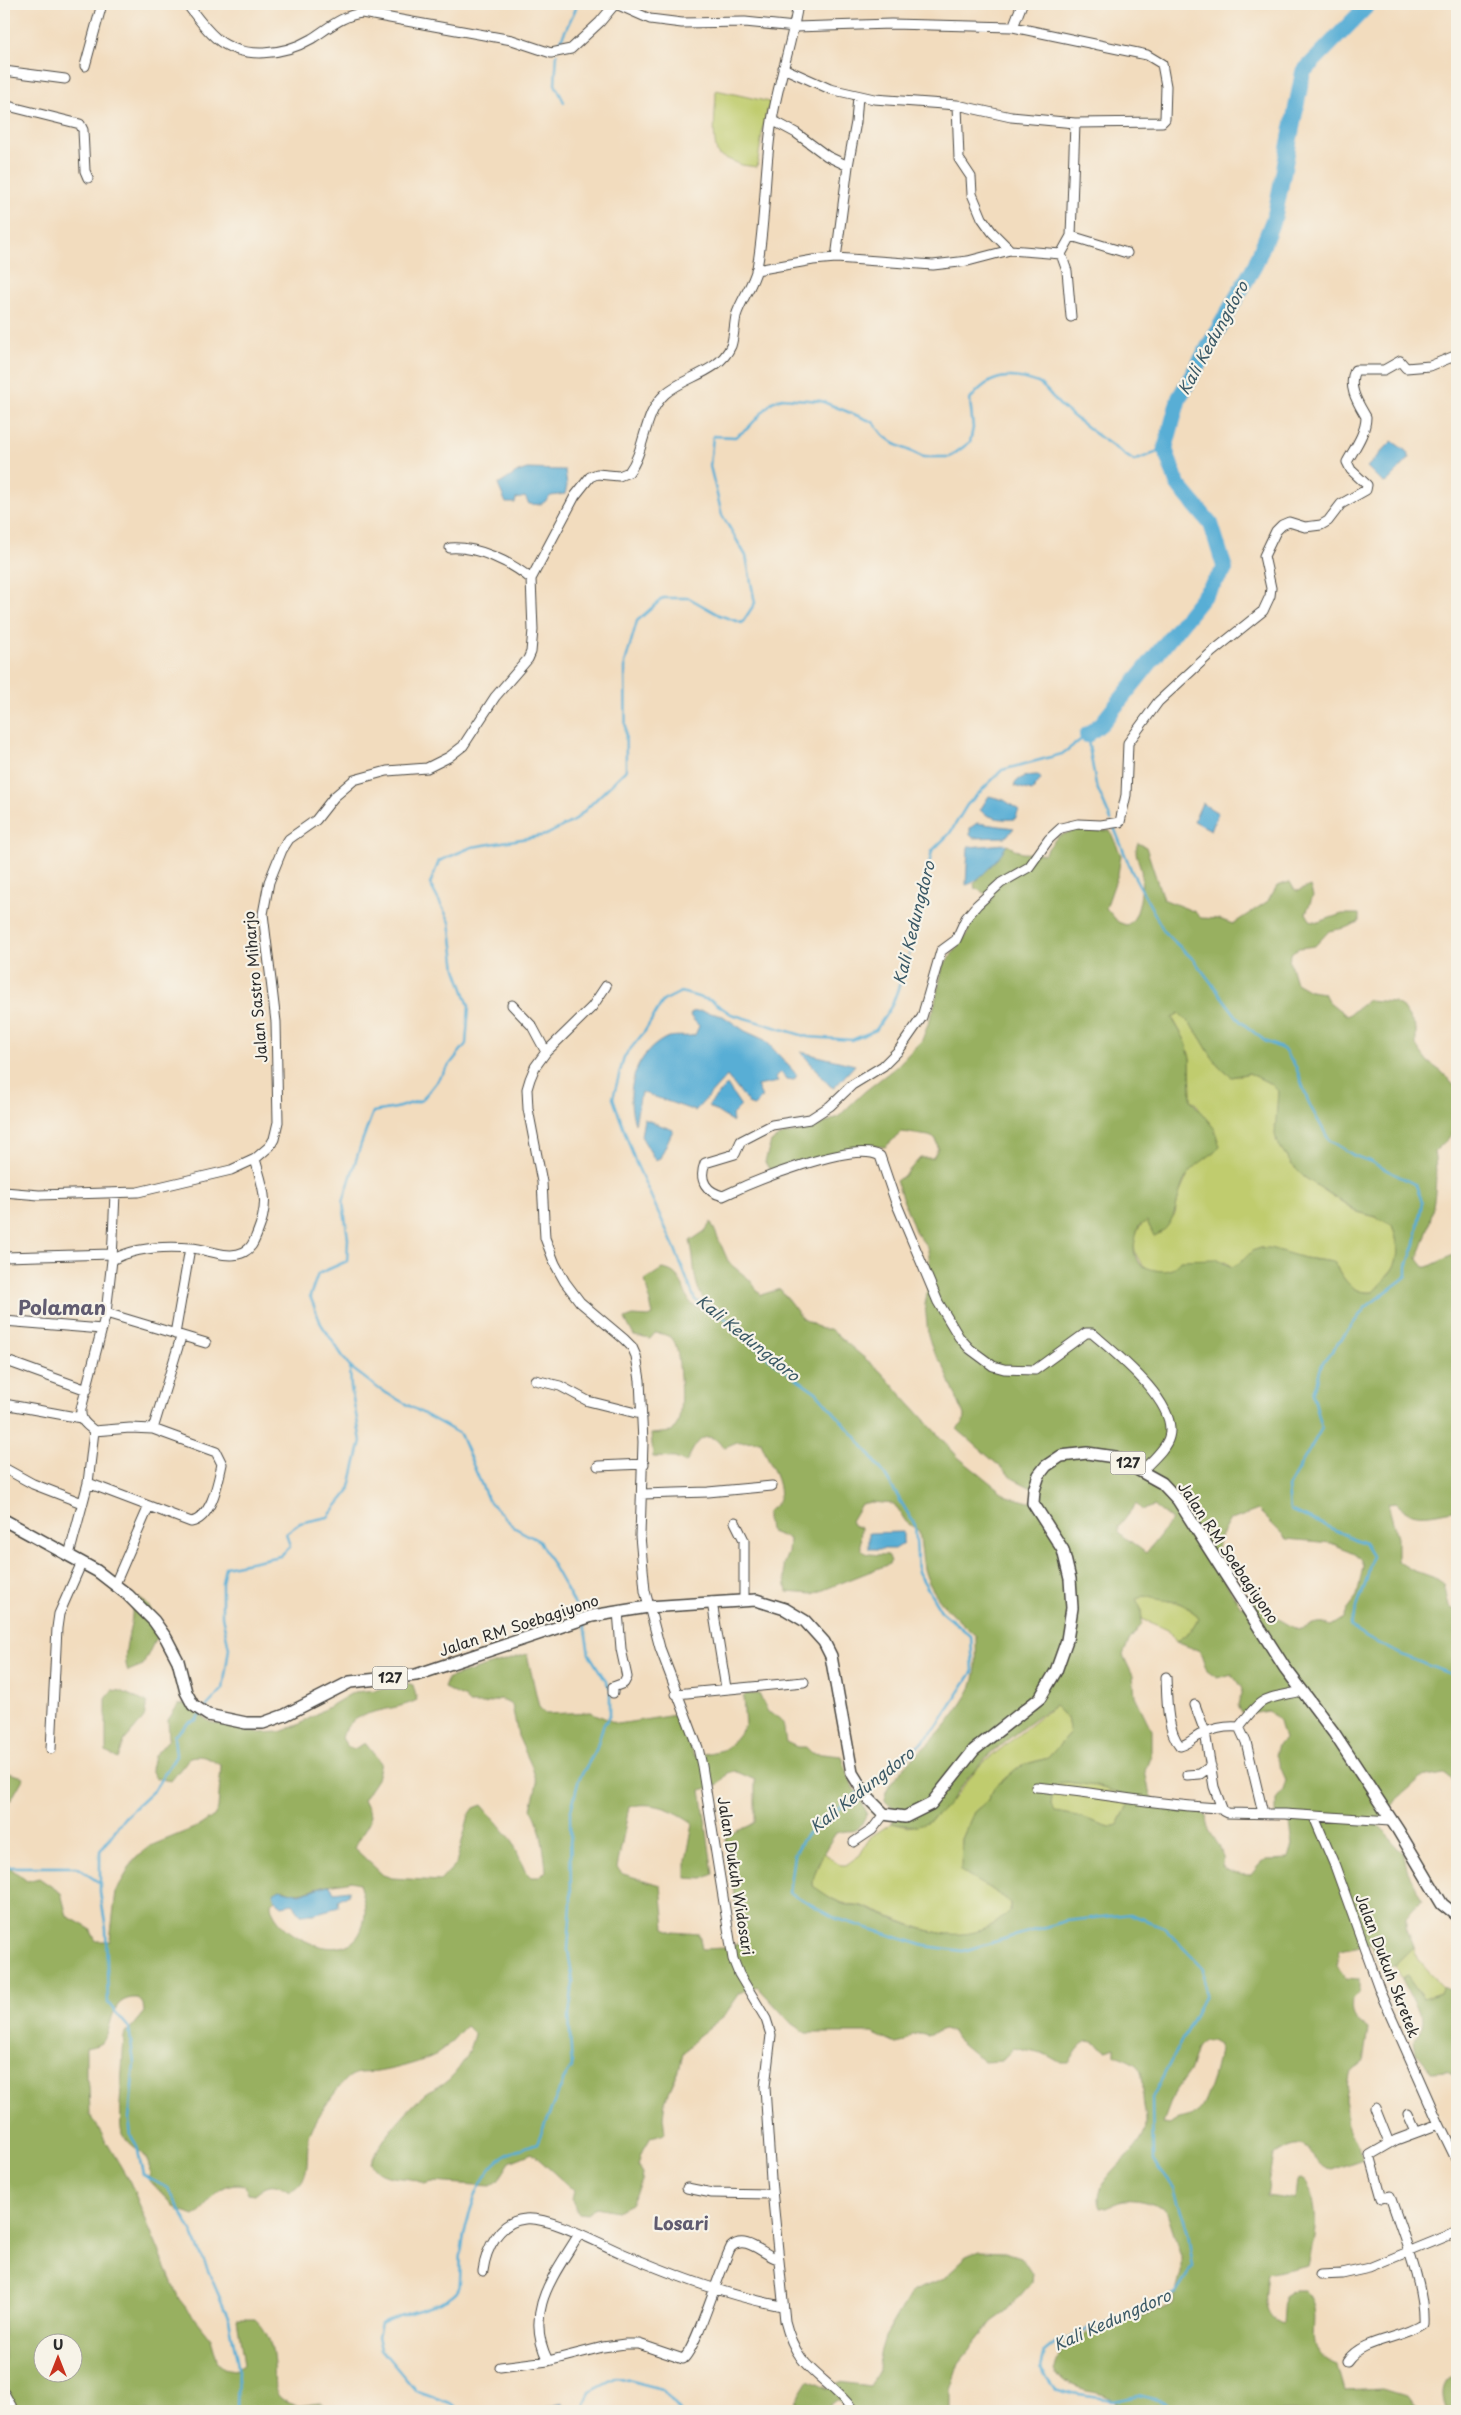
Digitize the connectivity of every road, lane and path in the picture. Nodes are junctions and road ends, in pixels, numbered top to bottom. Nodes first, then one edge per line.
1 (102, 4) edge
2 (187, 4) edge
3 (615, 4) edge
4 (798, 4) edge
5 (1022, 4) edge
6 (795, 27) junction
7 (1014, 27) junction
8 (85, 66) dead end
9 (783, 68) junction
10 (4, 71) edge
11 (65, 79) dead end
12 (858, 96) junction
13 (4, 105) edge
14 (957, 105) junction
15 (772, 120) junction
16 (1075, 123) junction
17 (848, 166) junction
18 (88, 178) dead end
19 (1071, 236) junction
20 (1010, 250) junction
21 (1127, 253) dead end
22 (1061, 254) junction
23 (836, 258) junction
24 (756, 270) junction
25 (1072, 317) dead end
26 (1457, 355) edge
27 (450, 548) dead end
28 (531, 579) junction
29 (606, 986) dead end
30 (512, 1005) dead end
31 (546, 1052) junction
32 (255, 1159) junction
33 (4, 1192) edge
34 (115, 1193) junction
35 (190, 1248) junction
36 (4, 1257) edge
37 (112, 1257) junction
38 (106, 1313) junction
39 (4, 1321) edge
40 (102, 1329) junction
41 (178, 1335) junction
42 (206, 1343) dead end
43 (4, 1360) edge
44 (535, 1380) dead end
45 (87, 1390) junction
46 (4, 1404) edge
47 (640, 1414) junction
48 (80, 1418) junction
49 (153, 1429) junction
50 (94, 1431) junction
51 (644, 1464) junction
52 (598, 1466) dead end
53 (4, 1468) edge
54 (1143, 1470) junction
55 (88, 1483) junction
56 (772, 1486) dead end
57 (642, 1494) junction
58 (82, 1503) junction
59 (149, 1506) junction
60 (4, 1520) edge
61 (735, 1522) dead end
62 (69, 1555) junction
63 (82, 1562) junction
64 (115, 1584) junction
65 (744, 1600) junction
66 (712, 1602) junction
67 (648, 1607) junction
68 (618, 1611) junction
69 (1166, 1677) dead end
70 (804, 1682) dead end
71 (726, 1688) junction
72 (1302, 1691) junction
73 (613, 1693) dead end
74 (676, 1694) junction
75 (1195, 1705) dead end
76 (1240, 1727) junction
77 (1205, 1732) junction
78 (51, 1749) dead end
79 (1211, 1766) junction
80 (1186, 1775) dead end
81 (1036, 1787) dead end
82 (1220, 1808) junction
83 (1263, 1813) junction
84 (884, 1814) junction
85 (1314, 1817) junction
86 (1390, 1821) junction
87 (854, 1842) dead end
88 (1457, 1916) edge
89 (1375, 2108) dead end
90 (1408, 2114) dead end
91 (1439, 2124) junction
92 (1416, 2132) junction
93 (1389, 2143) junction
94 (1457, 2160) edge
95 (687, 2188) dead end
96 (772, 2194) junction
97 (1457, 2232) edge
98 (579, 2234) junction
99 (1408, 2251) junction
100 (778, 2259) junction
101 (483, 2271) dead end
102 (1320, 2275) dead end
103 (714, 2289) junction
104 (782, 2306) junction
105 (548, 2361) junction
106 (1347, 2361) dead end
107 (500, 2367) dead end
108 (4, 2394) edge
109 (14, 2411) edge
110 (854, 2411) edge

1 - 8 street
2 - 3 street
3 - 6 street
4 - 6 street
5 - 7 street
6 - 7 street
6 - 9 street
7 - 16 street
9 - 12 street
9 - 15 street
10 - 11 street
12 - 14 street
12 - 17 street
13 - 18 street
14 - 16 street
14 - 20 street
15 - 17 street
15 - 24 street
16 - 19 street
17 - 23 street
19 - 21 street
19 - 22 street
20 - 22 street
20 - 23 street
22 - 25 street
23 - 24 street
24 - 28 street
26 - 54 street
27 - 28 street
28 - 32 street, Jalan Sastro Miharjo
29 - 31 street, Jalan Dukuh Widosari
30 - 31 street
31 - 47 street, Jalan Dukuh Widosari
32 - 34 street, Jalan Sastro Miharjo
32 - 35 street
33 - 34 street, Jalan Sastro Miharjo
34 - 37 street
35 - 37 street
35 - 41 street
36 - 37 street
37 - 38 street
38 - 40 street
38 - 41 street
39 - 40 street
40 - 45 street
41 - 42 street
41 - 49 street
43 - 45 street
44 - 47 street
45 - 48 street
46 - 48 street
47 - 51 street, Jalan Dukuh Widosari
48 - 50 street
49 - 50 street
49 - 59 street
50 - 55 street
51 - 52 street
51 - 57 street, Jalan Dukuh Widosari
53 - 58 street
54 - 72 main road, Jalan RM Soebagiyono / 127
54 - 84 main road, Jalan RM Soebagiyono / 127
55 - 58 street
55 - 59 street
56 - 57 street
57 - 67 street, Jalan Dukuh Widosari
58 - 62 street
59 - 64 street
60 - 62 main road, Jalan RM Soebagiyono / 127
61 - 65 street
62 - 63 main road, Jalan RM Soebagiyono / 127
63 - 64 main road, Jalan RM Soebagiyono / 127
63 - 78 street
64 - 68 main road, Jalan RM Soebagiyono / 127
65 - 66 main road, Jalan RM Soebagiyono / 127
65 - 84 main road, Jalan RM Soebagiyono / 127
66 - 67 main road, Jalan RM Soebagiyono / 127
66 - 71 street
67 - 68 main road, Jalan RM Soebagiyono / 127
67 - 74 street, Jalan Dukuh Widosari
68 - 73 street
69 - 77 street
70 - 71 street
71 - 74 street
72 - 76 street
72 - 86 main road, Jalan RM Soebagiyono / 127
74 - 96 street, Jalan Dukuh Widosari
75 - 77 street
76 - 77 street
76 - 83 street
77 - 79 street
79 - 80 street
79 - 82 street
81 - 82 street
82 - 83 street
83 - 85 street
84 - 87 street
85 - 86 street
85 - 91 street, Jalan Dukuh Skretek
86 - 88 main road, Jalan RM Soebagiyono / 127
89 - 93 street
90 - 92 street
91 - 92 street
91 - 94 street, Jalan Dukuh Skretek
92 - 93 street
93 - 99 street
95 - 96 street
96 - 100 street, Jalan Dukuh Widosari
97 - 99 street
98 - 101 street
98 - 103 street
98 - 105 street
99 - 102 street
99 - 106 street
100 - 103 street
100 - 104 street, Jalan Dukuh Widosari
103 - 104 street
103 - 105 street
104 - 110 street, Jalan Dukuh Widosari
105 - 107 street
108 - 109 street

